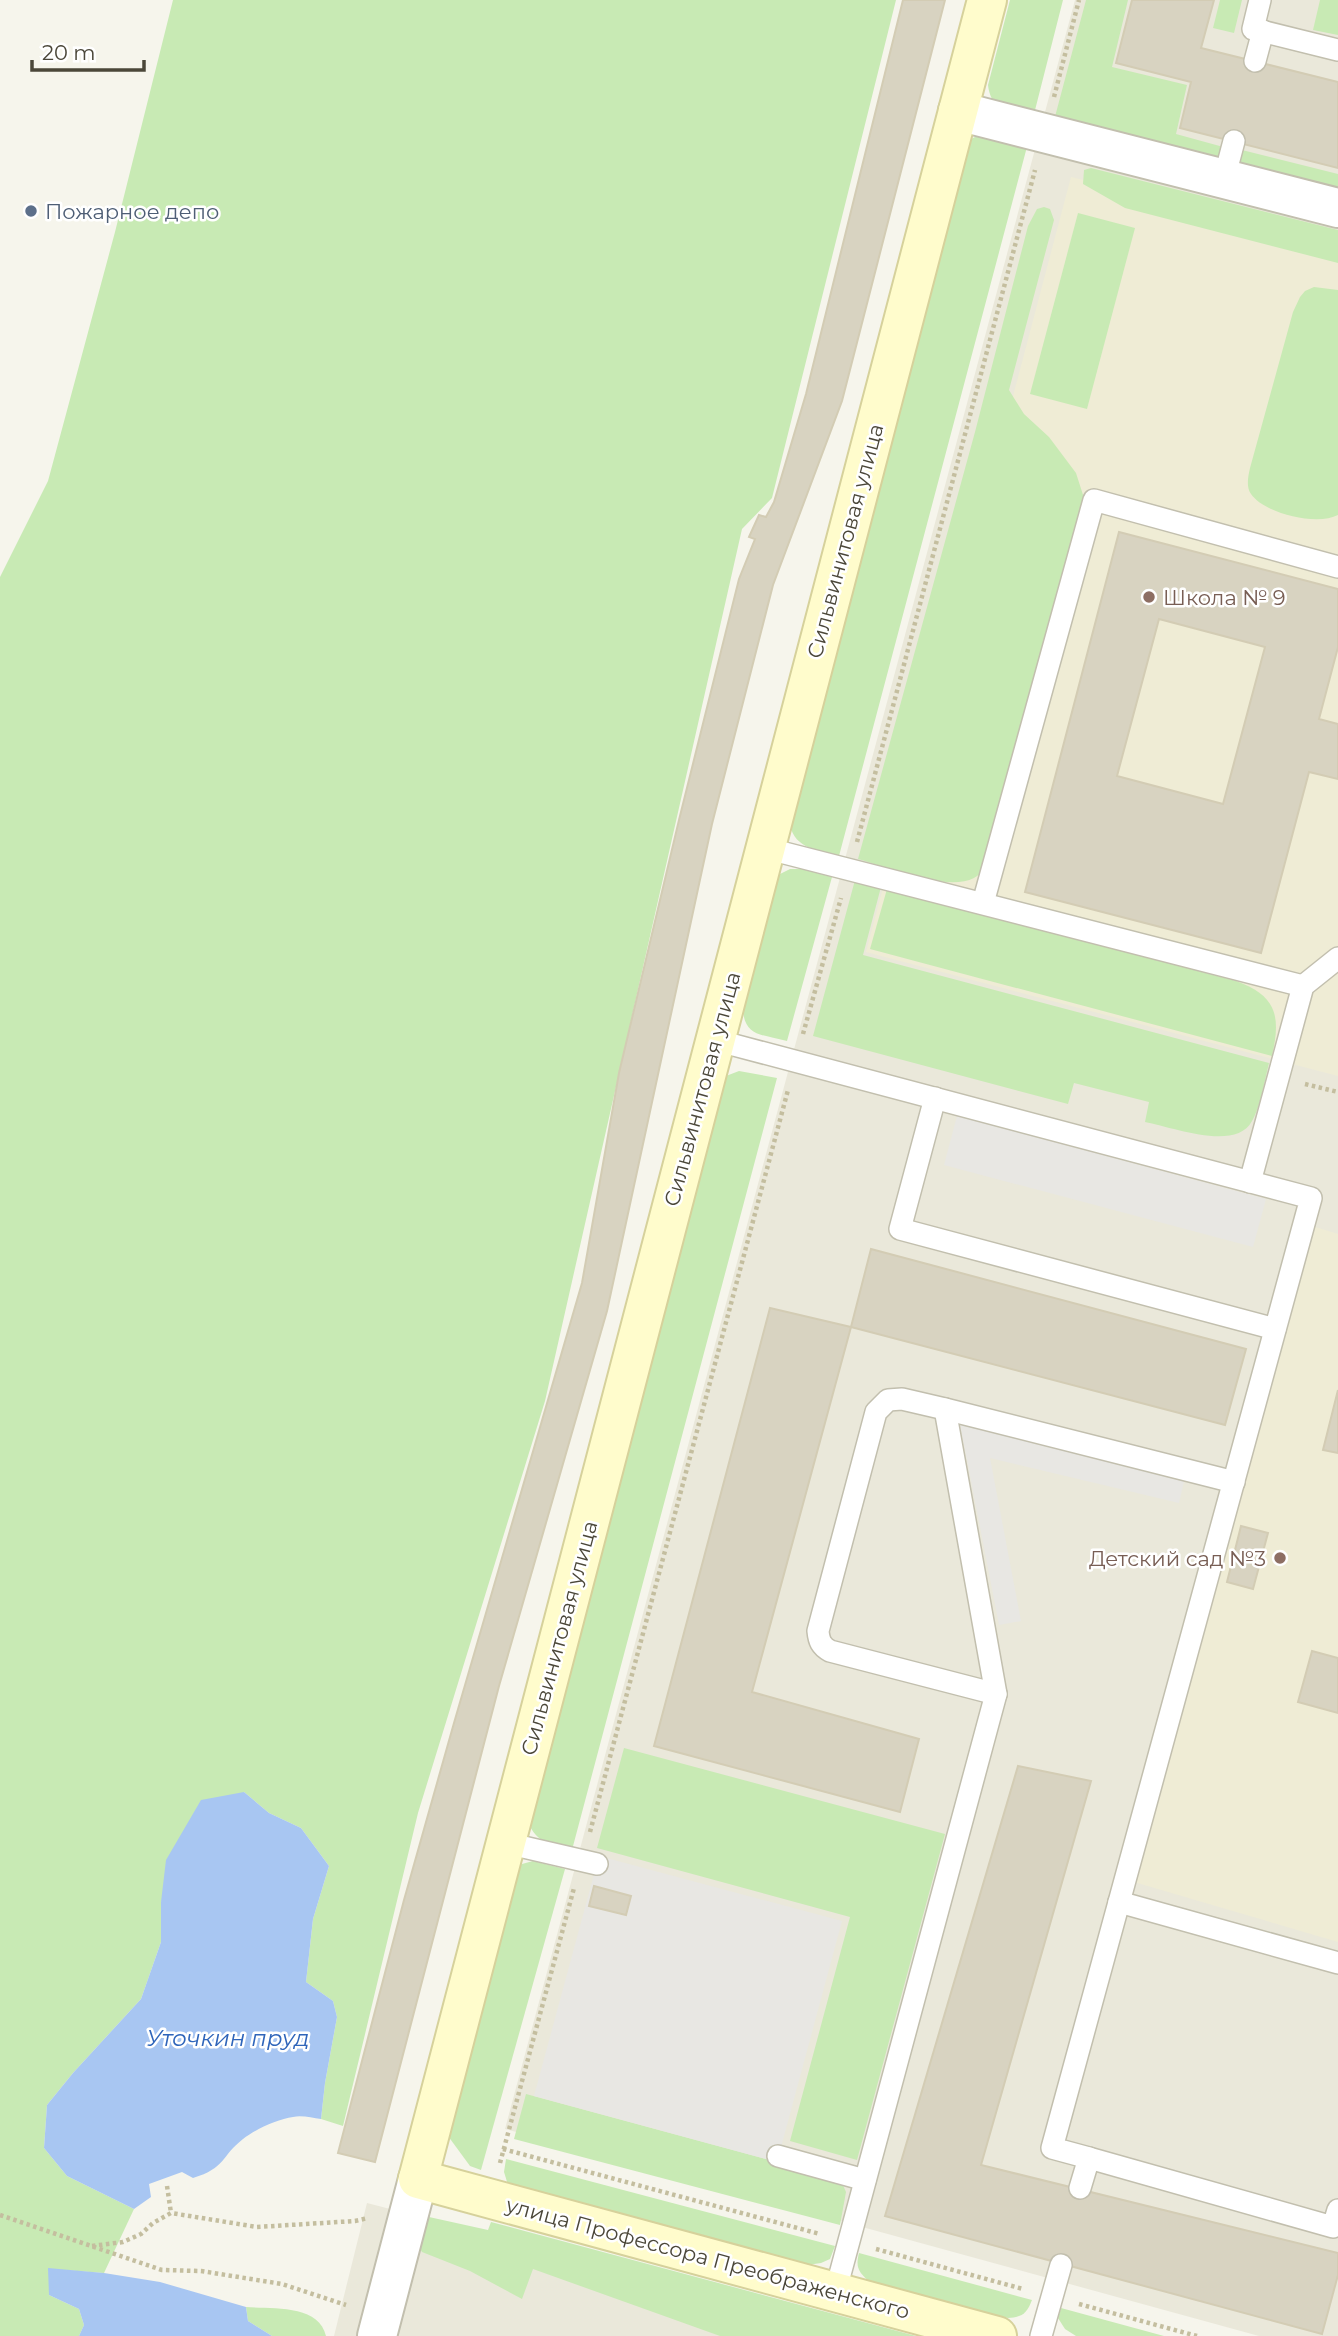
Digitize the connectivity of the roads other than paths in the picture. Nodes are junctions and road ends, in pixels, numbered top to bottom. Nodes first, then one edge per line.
1 (986, 0) edge
2 (1260, 0) edge
3 (1263, 31) junction
4 (1338, 50) edge
5 (1255, 61) dead end
6 (958, 111) junction
7 (1234, 141) dead end
8 (1224, 179) junction
9 (1338, 208) edge
10 (1338, 567) edge
11 (765, 848) junction
12 (983, 904) junction
13 (1338, 958) edge
14 (1303, 986) junction
15 (715, 1040) junction
16 (935, 1098) junction
17 (1250, 1182) junction
18 (1275, 1329) junction
19 (945, 1409) junction
20 (1234, 1482) junction
21 (996, 1694) junction
22 (506, 1843) junction
23 (597, 1864) dead end
24 (1119, 1902) junction
25 (1338, 1963) edge
26 (778, 2156) dead end
27 (1089, 2158) junction
28 (418, 2179) junction
29 (865, 2180) junction
30 (1080, 2188) dead end
31 (1338, 2210) edge
32 (1061, 2265) dead end
33 (835, 2293) junction
34 (380, 2326) edge
35 (997, 2336) edge
36 (1041, 2336) edge

1 - 6 street, Сильвинитовая улица
2 - 3 lane
3 - 4 lane
3 - 5 lane
6 - 8 street
6 - 11 street, Сильвинитовая улица
7 - 8 lane
8 - 9 street
10 - 12 lane
11 - 12 lane
11 - 15 street, Сильвинитовая улица
12 - 14 lane
13 - 14 lane
14 - 17 lane
15 - 16 lane
15 - 22 street, Сильвинитовая улица
16 - 17 lane
16 - 18 lane
17 - 18 lane
18 - 20 lane
19 - 20 lane
19 - 21 lane
19 - 21 lane
20 - 24 lane
21 - 29 lane
22 - 23 lane
22 - 28 street, Сильвинитовая улица
24 - 25 lane
24 - 27 lane
26 - 29 lane
27 - 30 lane
27 - 31 lane
28 - 33 street, улица Профессора Преображенского
28 - 34 street
29 - 33 lane
32 - 36 lane
33 - 35 street, улица Профессора Преображенского

